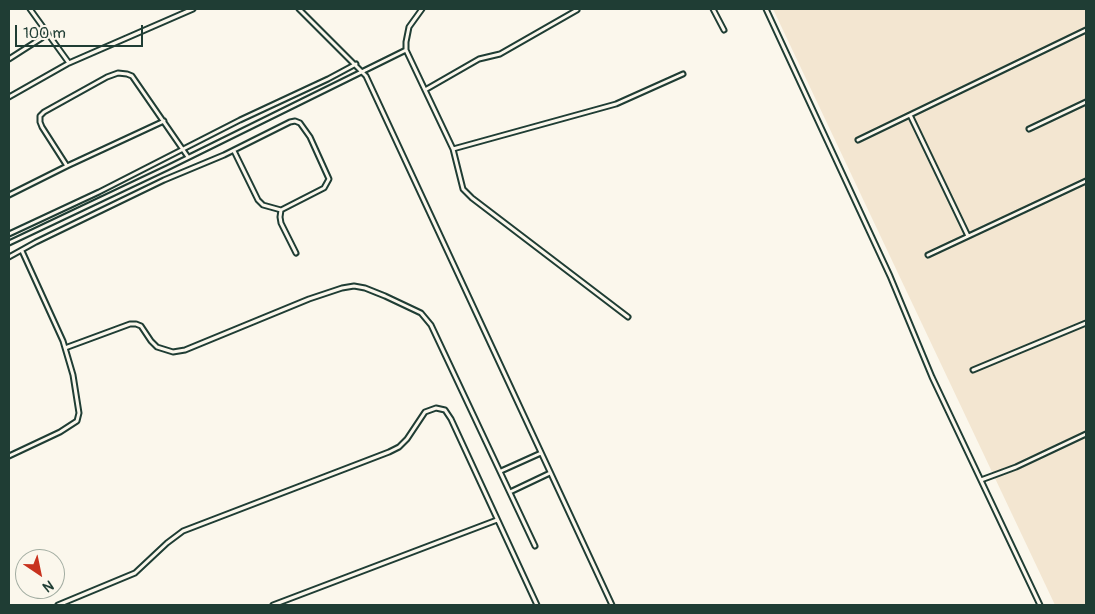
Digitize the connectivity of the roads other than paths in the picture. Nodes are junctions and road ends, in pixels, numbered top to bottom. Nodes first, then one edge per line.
1 (30, 9) edge
2 (193, 9) edge
3 (299, 9) edge
4 (422, 9) edge
5 (712, 9) edge
6 (766, 9) edge
7 (578, 10) dead end
8 (724, 30) dead end
9 (1086, 30) edge
10 (48, 34) junction
11 (406, 50) junction
12 (9, 59) edge
13 (69, 63) junction
14 (356, 64) junction
15 (362, 70) junction
16 (683, 74) dead end
17 (425, 90) junction
18 (9, 97) edge
19 (1086, 102) edge
20 (910, 115) junction
21 (164, 121) junction
22 (1029, 129) dead end
23 (858, 140) dead end
24 (184, 149) junction
25 (453, 149) junction
26 (234, 151) junction
27 (188, 157) junction
28 (67, 166) junction
29 (1086, 181) edge
30 (9, 196) edge
31 (282, 210) junction
32 (9, 234) edge
33 (968, 236) junction
34 (9, 243) edge
35 (22, 251) junction
36 (296, 253) dead end
37 (928, 255) dead end
38 (9, 257) edge
39 (628, 316) dead end
40 (1086, 323) edge
41 (65, 348) junction
42 (973, 370) dead end
43 (1086, 434) edge
44 (541, 453) junction
45 (9, 456) edge
46 (501, 471) junction
47 (550, 473) junction
48 (982, 480) junction
49 (510, 492) junction
50 (497, 520) junction
51 (535, 546) dead end
52 (58, 605) edge
53 (273, 605) edge
54 (536, 605) edge
55 (612, 605) edge
56 (1040, 605) edge

1 - 10 lane
2 - 13 lane
3 - 14 lane
4 - 11 lane
5 - 8 lane
6 - 48 lane
7 - 17 lane
9 - 20 lane
10 - 12 lane
10 - 13 lane
11 - 15 lane
11 - 17 lane
13 - 18 lane
14 - 15 lane
14 - 24 lane
15 - 27 lane
15 - 44 lane
16 - 25 lane
17 - 25 lane
19 - 22 lane
20 - 23 lane
20 - 33 lane
21 - 24 lane
21 - 28 lane
21 - 28 lane
24 - 27 lane
24 - 32 lane
25 - 39 lane
26 - 31 lane
26 - 31 lane
26 - 35 lane
27 - 34 lane
28 - 30 lane
29 - 33 lane
31 - 36 lane
33 - 37 lane
35 - 38 lane
35 - 41 lane
40 - 42 lane
41 - 45 lane
41 - 46 lane
43 - 48 lane
44 - 46 lane
44 - 47 lane
46 - 49 lane
47 - 49 lane
47 - 55 lane
48 - 56 lane
49 - 51 lane
50 - 52 lane
50 - 53 lane
50 - 54 lane

